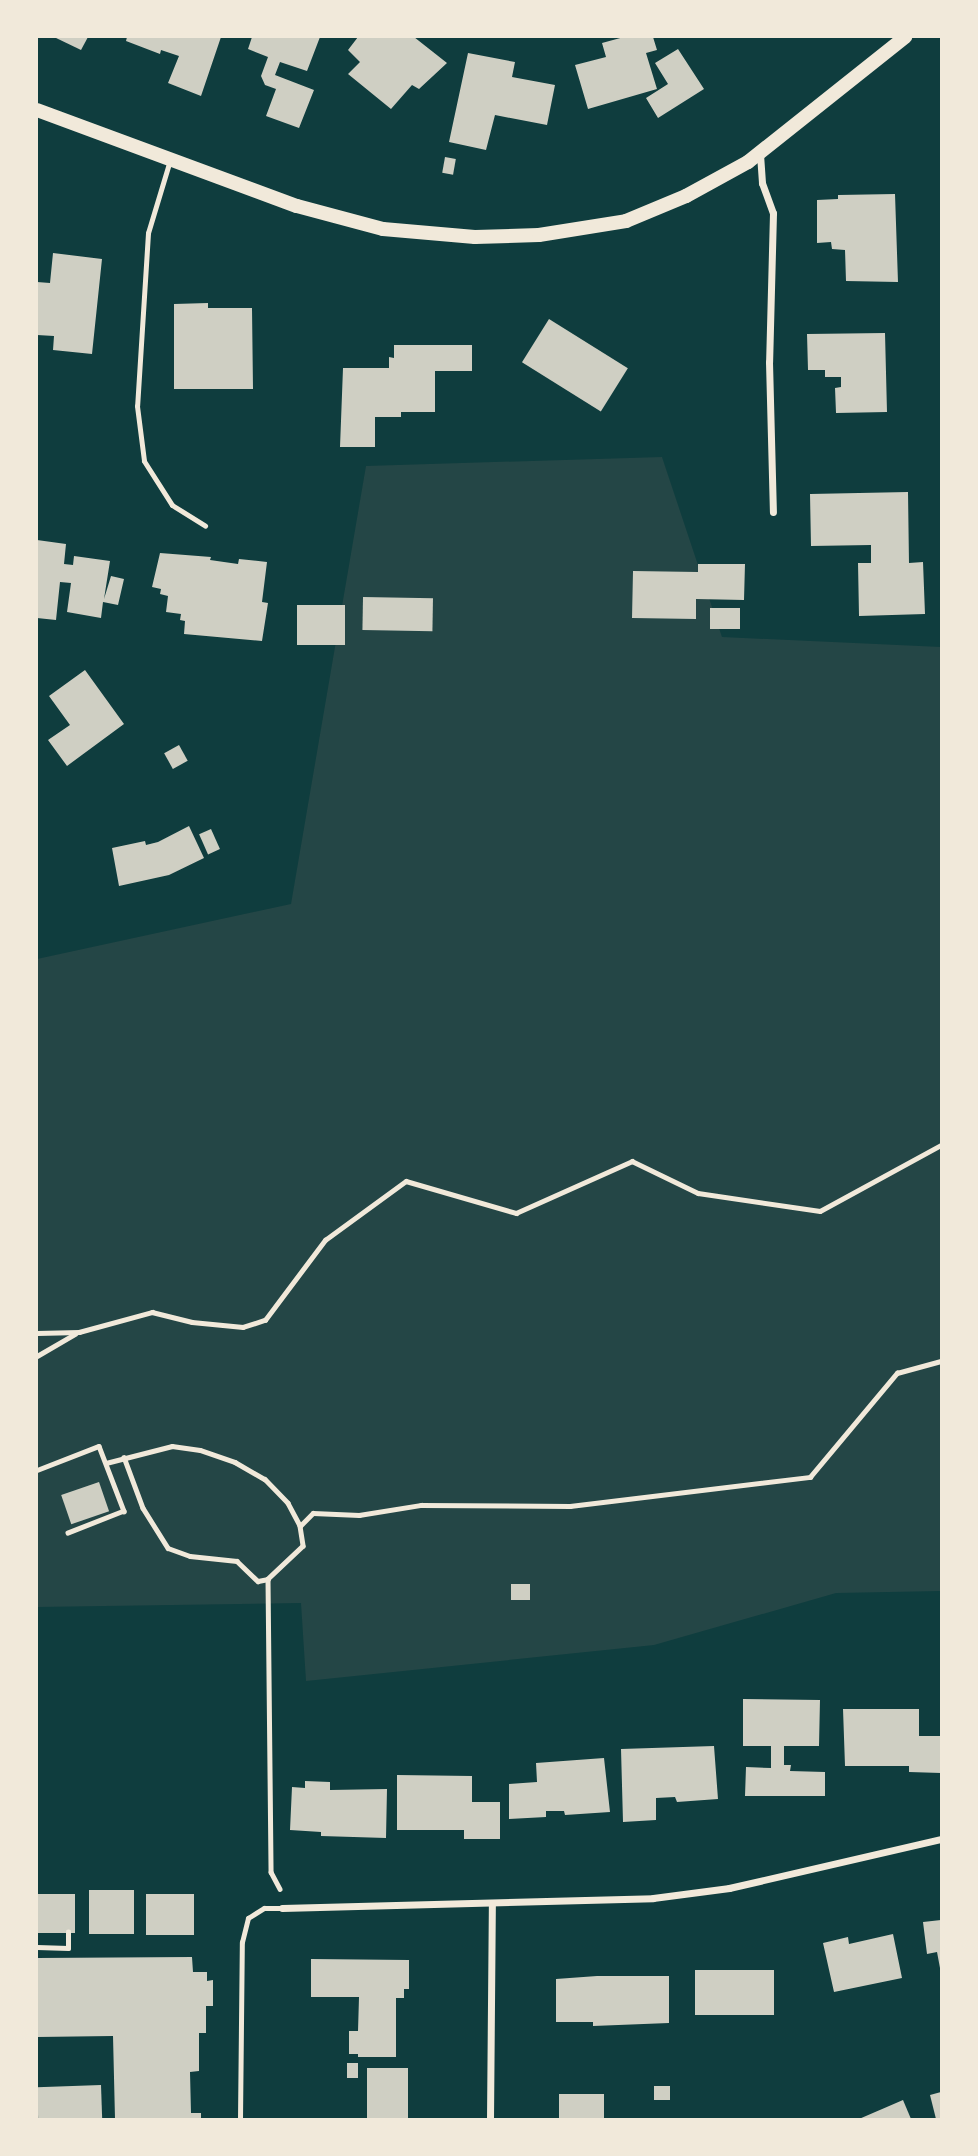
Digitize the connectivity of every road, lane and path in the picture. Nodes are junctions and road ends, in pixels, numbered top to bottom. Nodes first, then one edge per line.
1 (905, 37) edge
2 (37, 110) edge
3 (760, 152) junction
4 (171, 158) junction
5 (773, 512) dead end
6 (205, 526) dead end
7 (941, 1145) edge
8 (79, 1332) junction
9 (37, 1333) edge
10 (37, 1356) edge
11 (941, 1361) edge
12 (124, 1457) junction
13 (106, 1463) junction
14 (37, 1470) edge
15 (300, 1526) junction
16 (68, 1533) dead end
17 (268, 1578) junction
18 (941, 1839) edge
19 (492, 1904) junction
20 (282, 1908) joint
21 (291, 1908) junction
22 (68, 1932) dead end
23 (37, 1947) edge
24 (240, 2119) edge
25 (490, 2119) edge

1 - 3 main road
2 - 4 main road
3 - 4 main road
3 - 5 street
4 - 6 lane
7 - 8 path
8 - 9 path
8 - 10 path
11 - 15 path
12 - 13 path
12 - 15 path
12 - 17 path
13 - 14 path
13 - 16 path
15 - 17 path
17 - 21 path
18 - 19 street
19 - 21 street
19 - 25 street
20 - 21 street
20 - 24 lane
22 - 23 path

